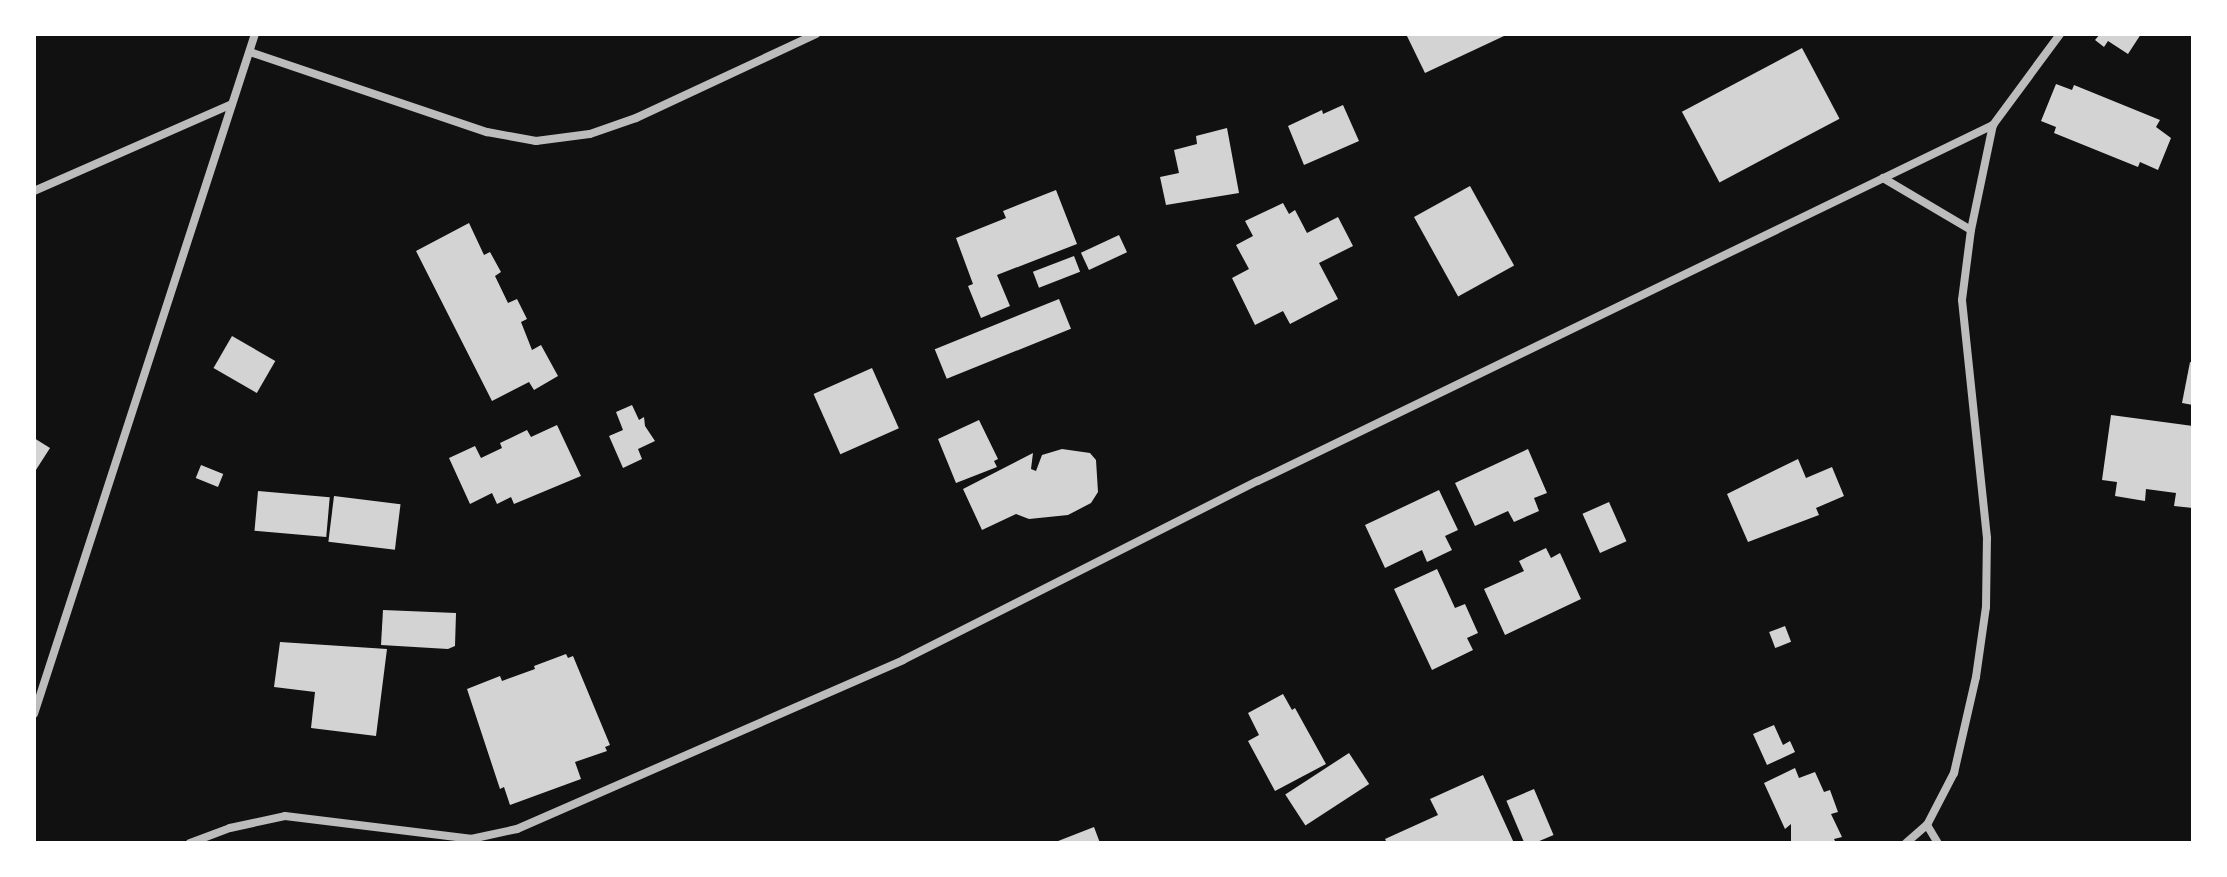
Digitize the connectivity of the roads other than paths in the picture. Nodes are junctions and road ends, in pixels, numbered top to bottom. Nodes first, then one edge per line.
1 (255, 34) edge
2 (816, 34) edge
3 (2060, 34) edge
4 (250, 52) junction
5 (232, 104) junction
6 (1993, 125) junction
7 (1883, 178) junction
8 (34, 191) edge
9 (1971, 230) junction
10 (34, 714) edge
11 (1927, 825) junction
12 (190, 843) edge
13 (1906, 843) edge
14 (1938, 843) edge

1 - 4 street
2 - 4 street
3 - 6 street
4 - 5 street
5 - 8 street
5 - 10 street
6 - 7 street
6 - 9 street
7 - 9 street
7 - 12 street
9 - 11 street
11 - 13 street
11 - 14 street

